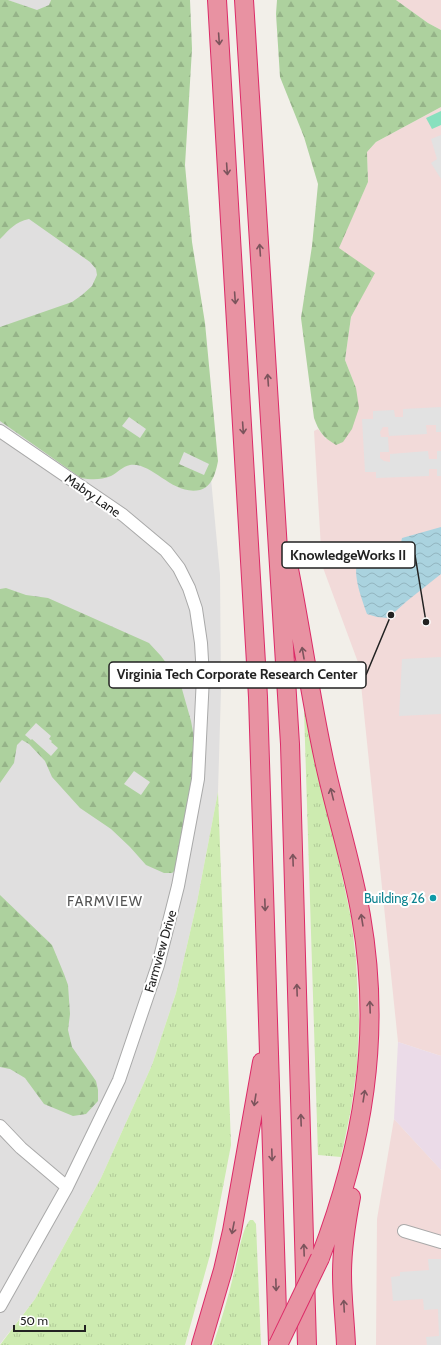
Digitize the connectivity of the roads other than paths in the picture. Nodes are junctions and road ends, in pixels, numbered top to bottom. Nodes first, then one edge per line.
1 (217, 0) edge
2 (244, 0) edge
3 (0, 430) edge
4 (274, 489) junction
5 (179, 568) joint
6 (269, 1032) junction
7 (0, 1126) edge
8 (357, 1135) junction
9 (67, 1187) junction
10 (404, 1231) dead end
11 (441, 1242) edge
12 (0, 1306) edge
13 (201, 1345) edge
14 (278, 1345) edge
15 (307, 1345) edge
16 (346, 1345) edge

1 -> 6 highway
4 -> 2 highway
3 - 5 street, Mabry Lane
8 -> 4 highway
15 -> 4 highway
5 - 9 street, Farmview Drive
6 -> 13 highway
6 -> 14 highway
7 - 9 street
8 - 14 highway, bridge
16 -> 8 highway
9 - 12 street, Farmview Drive
10 - 11 street

